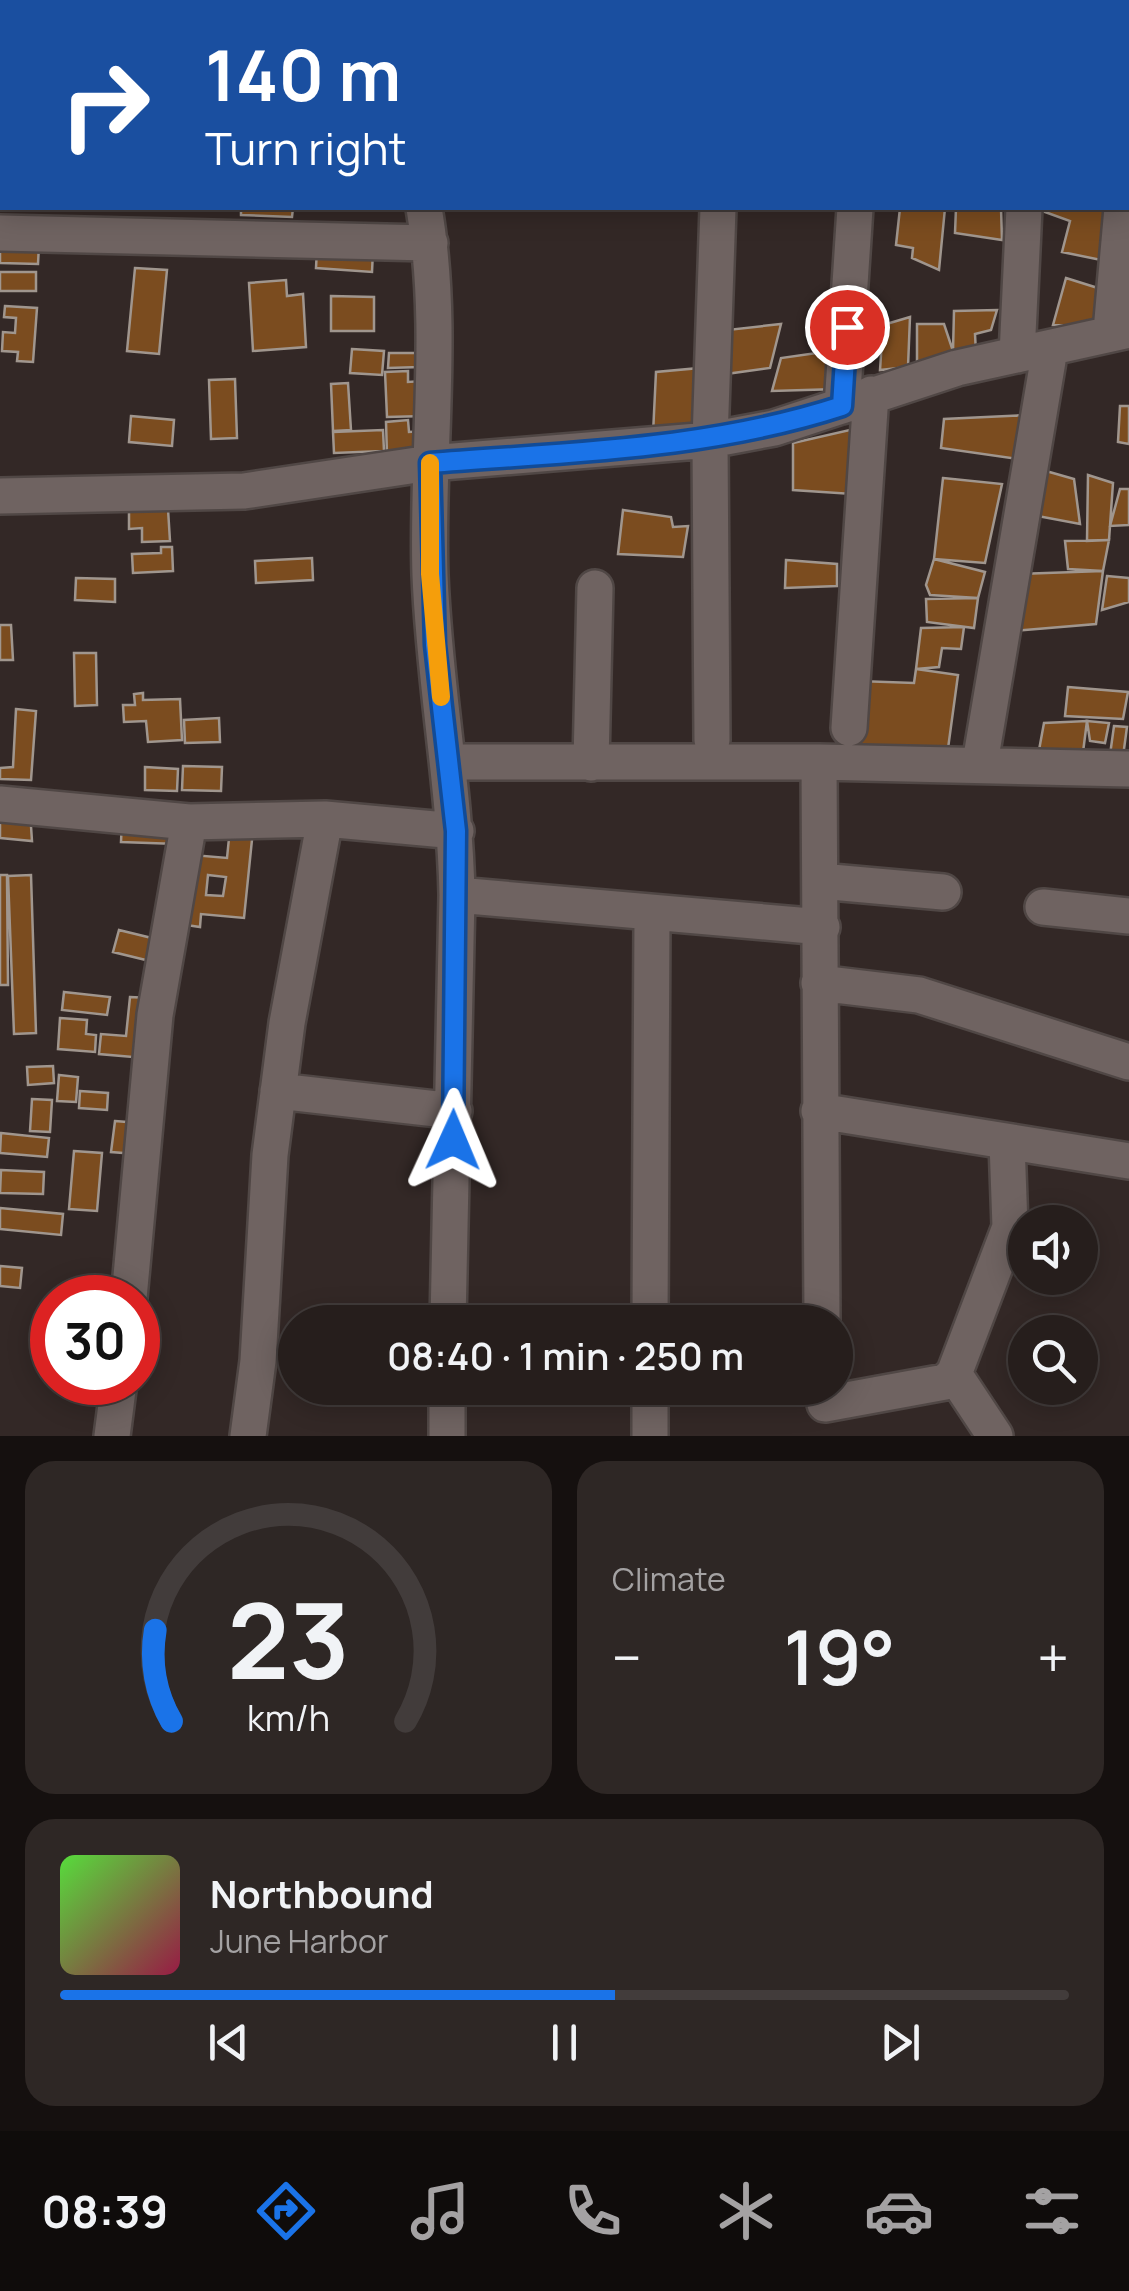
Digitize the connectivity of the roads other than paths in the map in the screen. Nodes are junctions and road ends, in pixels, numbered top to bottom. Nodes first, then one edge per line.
1 (424, 210) edge
2 (718, 210) edge
3 (856, 210) edge
4 (1024, 210) edge
5 (1122, 210) edge
6 (0, 234) edge
7 (430, 243) junction
8 (1120, 330) edge
9 (1034, 352) junction
10 (856, 400) junction
11 (710, 440) junction
12 (430, 463) junction
13 (0, 496) edge
14 (595, 588) dead end
15 (849, 728) dead end
16 (712, 740) dead end
17 (449, 762) junction
18 (590, 762) junction
19 (818, 762) junction
20 (980, 763) junction
21 (1129, 769) edge
22 (0, 804) edge
23 (325, 819) junction
24 (189, 822) junction
25 (456, 831) junction
26 (820, 882) junction
27 (944, 892) dead end
28 (458, 895) junction
29 (1043, 907) dead end
30 (652, 916) junction
31 (1129, 916) edge
32 (822, 927) junction
33 (819, 983) junction
34 (1129, 1062) edge
35 (278, 1090) junction
36 (454, 1111) junction
37 (819, 1111) junction
38 (1007, 1142) junction
39 (1129, 1161) edge
40 (130, 1275) edge
41 (448, 1305) edge
42 (650, 1305) edge
43 (822, 1305) edge
44 (954, 1374) junction
45 (116, 1405) edge
46 (448, 1405) edge
47 (650, 1405) edge
48 (825, 1409) edge
49 (112, 1436) edge
50 (248, 1436) edge
51 (447, 1436) edge
52 (650, 1436) edge
53 (995, 1436) edge

1 - 7 street
2 - 11 street
3 - 10 street
4 - 9 street
5 - 8 street
6 - 7 street
7 - 12 street
8 - 9 street
9 - 10 street
9 - 20 street
10 - 11 street
10 - 15 street
11 - 12 street
11 - 16 street
12 - 13 street
12 - 17 street
14 - 18 street
17 - 18 street
17 - 25 street
18 - 19 street
19 - 20 street
19 - 26 street
20 - 21 street
22 - 24 street
23 - 24 street
23 - 25 street
23 - 35 street
24 - 40 street
25 - 28 street
26 - 27 street
26 - 32 street
28 - 30 street
28 - 36 street
29 - 31 street
30 - 32 street
30 - 42 street
32 - 33 street
33 - 34 street
33 - 37 street
35 - 36 street
35 - 50 street
36 - 41 street
37 - 38 street
37 - 43 street
38 - 39 street
38 - 44 street
44 - 48 street
44 - 53 street
45 - 49 street
46 - 51 street
47 - 52 street

